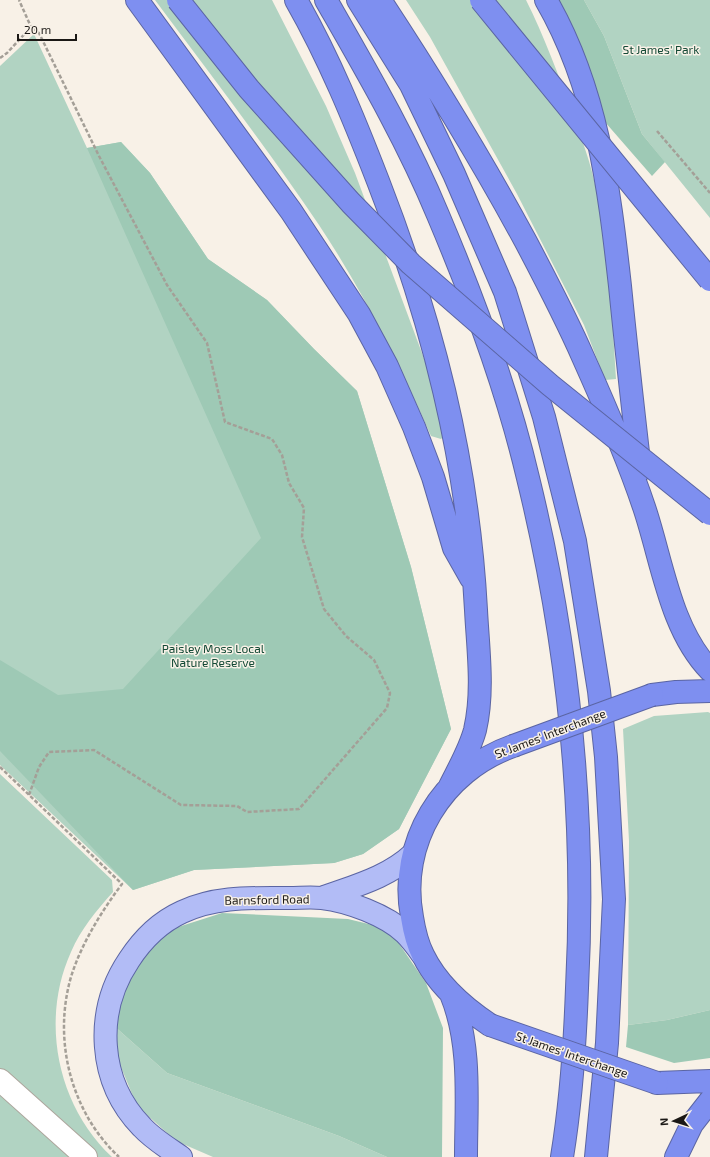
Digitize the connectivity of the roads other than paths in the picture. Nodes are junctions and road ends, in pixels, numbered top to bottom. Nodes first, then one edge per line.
1 (136, 0) edge
2 (178, 0) edge
3 (296, 0) edge
4 (326, 0) edge
5 (358, 0) edge
6 (380, 0) edge
7 (481, 0) edge
8 (546, 0) edge
9 (710, 280) edge
10 (644, 508) junction
11 (710, 514) edge
12 (475, 584) junction
13 (710, 670) edge
14 (710, 691) edge
15 (450, 786) junction
16 (413, 854) junction
17 (322, 898) junction
18 (422, 954) junction
19 (450, 993) junction
20 (0, 1080) edge
21 (710, 1081) edge
22 (710, 1101) edge
23 (86, 1157) edge
24 (181, 1157) edge
25 (466, 1157) edge
26 (562, 1157) edge
27 (596, 1157) edge
28 (676, 1157) edge

1 - 12 highway
2 - 11 highway, bridge
3 - 12 highway
4 - 26 highway
5 - 27 highway
6 - 10 highway
7 - 9 highway, bridge
8 - 10 highway
10 - 13 highway
12 - 15 highway
14 - 15 highway, St James' Interchange, bridge
15 - 16 highway, St James' Interchange
16 - 17 main road, Barnsford Road
16 - 18 highway, St James' Interchange
17 - 18 main road, Barnsford Road
17 - 24 main road, Barnsford Road
18 - 19 highway, St James' Interchange
19 - 21 highway, St James' Interchange, bridge
19 - 25 highway
20 - 23 lane
22 - 28 highway

